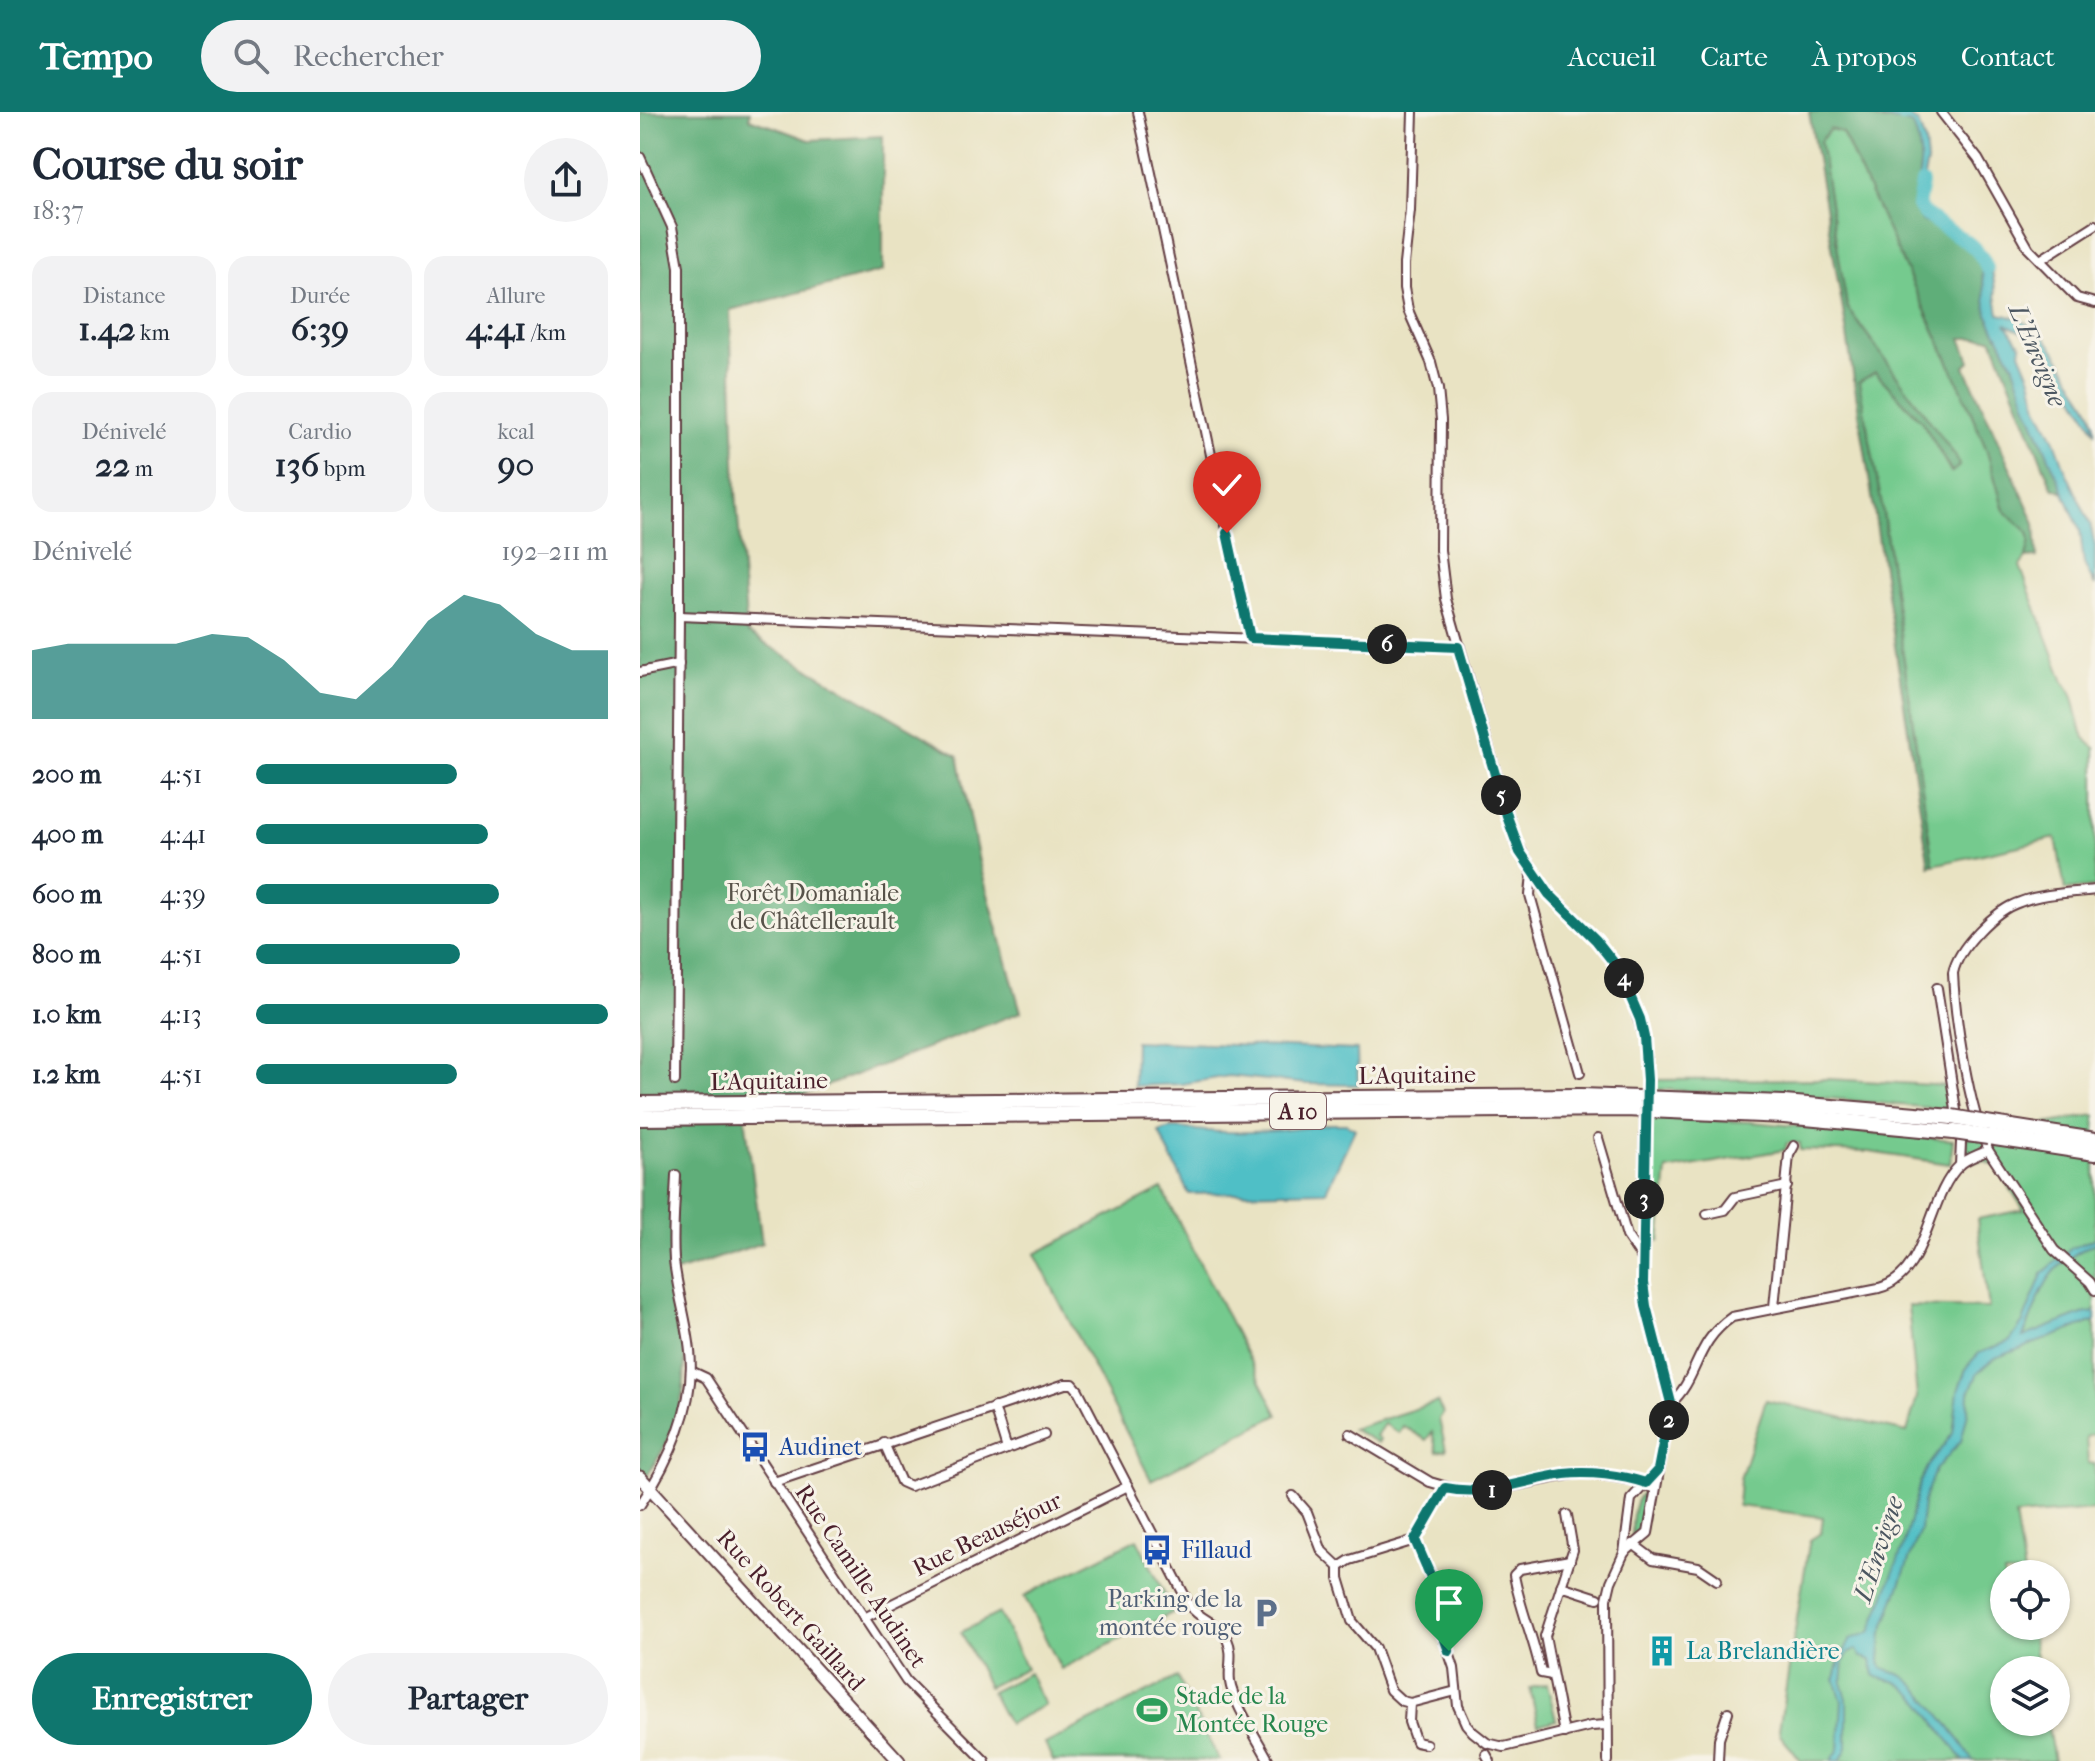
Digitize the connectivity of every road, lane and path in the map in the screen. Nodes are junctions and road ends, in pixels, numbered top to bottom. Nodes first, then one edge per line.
1 (1138, 112) edge
2 (1413, 112) edge
3 (1941, 112) edge
4 (640, 157) edge
5 (2095, 225) edge
6 (2040, 260) junction
7 (2095, 303) edge
8 (679, 616) junction
9 (1250, 638) junction
10 (1458, 647) junction
11 (679, 664) junction
12 (640, 672) edge
13 (1532, 873) junction
14 (2095, 890) edge
15 (1937, 988) dead end
16 (1580, 1073) dead end
17 (675, 1081) dead end
18 (640, 1104) edge
19 (640, 1118) edge
20 (1953, 1125) junction
21 (1987, 1137) junction
22 (1598, 1138) dead end
23 (2095, 1140) edge
24 (1794, 1146) dead end
25 (2095, 1153) edge
26 (1960, 1165) junction
27 (676, 1175) dead end
28 (1787, 1186) junction
29 (1707, 1214) dead end
30 (1642, 1258) junction
31 (2095, 1290) edge
32 (1774, 1307) junction
33 (691, 1371) junction
34 (1671, 1403) junction
35 (994, 1407) junction
36 (1350, 1434) dead end
37 (1044, 1435) dead end
38 (884, 1443) junction
39 (1007, 1449) junction
40 (1658, 1470) junction
41 (640, 1477) edge
42 (774, 1482) junction
43 (1646, 1483) junction
44 (1128, 1486) junction
45 (1445, 1488) junction
46 (651, 1489) junction
47 (1654, 1489) junction
48 (1293, 1496) dead end
49 (640, 1505) edge
50 (1567, 1515) dead end
51 (1626, 1538) junction
52 (1415, 1540) junction
53 (1635, 1545) junction
54 (1624, 1553) junction
55 (1570, 1560) junction
56 (1339, 1567) junction
57 (1717, 1580) dead end
58 (1561, 1586) junction
59 (1598, 1598) dead end
60 (864, 1618) junction
61 (1552, 1675) junction
62 (1456, 1691) junction
63 (1410, 1703) junction
64 (1728, 1712) dead end
65 (1607, 1725) junction
66 (1564, 1733) junction
67 (1426, 1744) dead end
68 (899, 1761) edge
69 (985, 1761) edge
70 (1269, 1761) edge
71 (1608, 1761) edge
72 (1718, 1761) edge

1 - 9 street
2 - 10 street
3 - 6 street
4 - 8 street
5 - 6 street
6 - 7 street
8 - 9 street
8 - 11 street
9 - 10 street
10 - 13 street
11 - 12 street
11 - 17 street
13 - 16 street
13 - 30 street, bridge
14 - 21 street
15 - 26 street
18 - 20 highway, L'Aquitaine / A 10
19 - 20 highway, L'Aquitaine / A 10
20 - 21 highway, L'Aquitaine / A 10, bridge
21 - 23 highway, L'Aquitaine / A 10
21 - 25 highway, L'Aquitaine / A 10
21 - 26 street
21 - 31 street
22 - 30 street
24 - 28 street
26 - 32 street
27 - 33 street
28 - 29 street
28 - 32 street
30 - 34 street
32 - 34 street
33 - 42 street, Rue Camille Audinet
33 - 46 street
34 - 40 street
35 - 38 street
35 - 39 street
35 - 44 street
36 - 45 street
37 - 39 street
38 - 39 street
38 - 42 street
40 - 43 street
40 - 47 street
41 - 46 street, Rue Robert Gaillard
42 - 60 street, Rue Camille Audinet
43 - 45 street
43 - 47 street
43 - 51 street
44 - 60 street, Rue Beauséjour
44 - 70 street
45 - 52 street
46 - 49 street
46 - 68 street, Rue Robert Gaillard
47 - 53 street
48 - 56 street
50 - 55 street
51 - 53 street
51 - 54 street
52 - 56 street
52 - 62 street
53 - 54 street
53 - 57 street
54 - 65 street
55 - 58 street
55 - 61 street
56 - 63 street
58 - 59 street
58 - 61 street
60 - 69 street, Rue Camille Audinet
61 - 66 street
62 - 63 street
62 - 66 street
63 - 67 street
64 - 72 street
65 - 66 street
65 - 71 street

